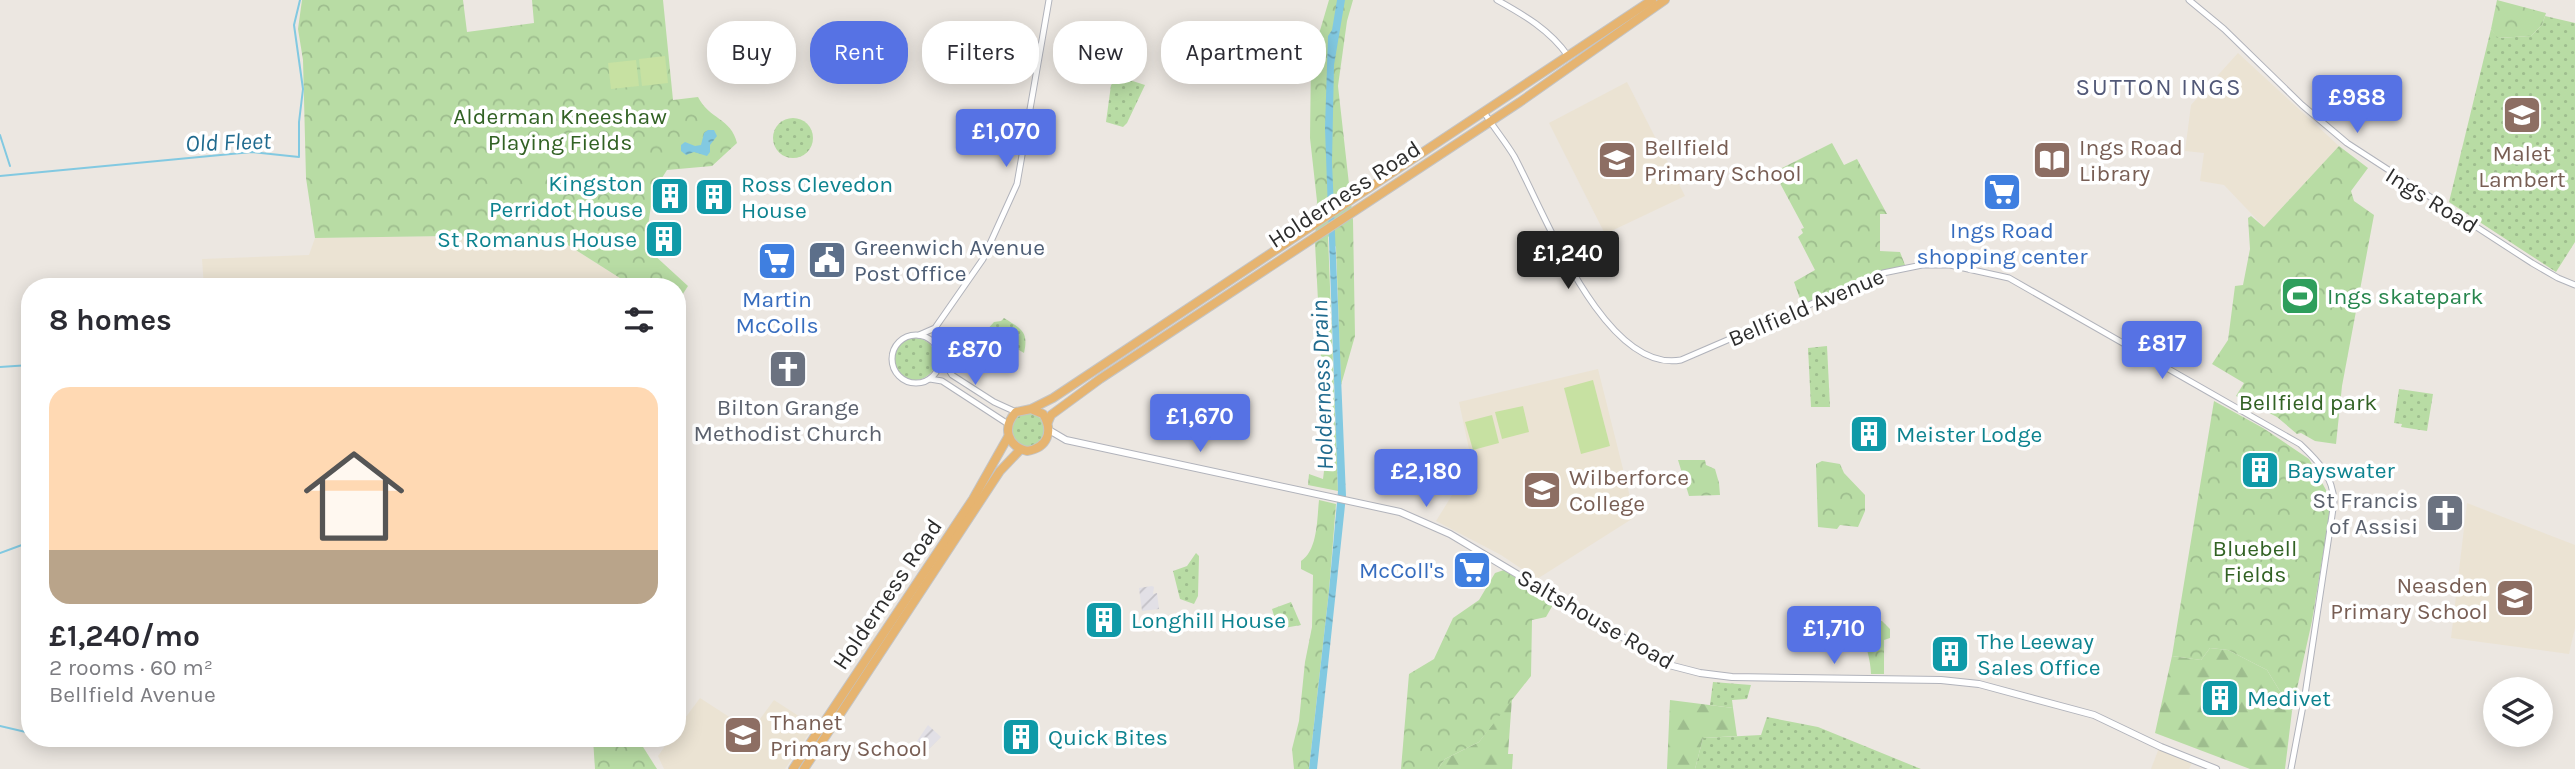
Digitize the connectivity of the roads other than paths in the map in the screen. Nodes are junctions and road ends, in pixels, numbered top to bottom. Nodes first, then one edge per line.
1 (1049, 0) edge
2 (1497, 0) edge
3 (1652, 0) edge
4 (1665, 0) edge
5 (2189, 0) edge
6 (1568, 56) junction
7 (1574, 64) junction
8 (1484, 112) junction
9 (1491, 121) junction
10 (2575, 285) edge
11 (936, 328) junction
12 (919, 335) junction
13 (935, 344) junction
14 (941, 357) junction
15 (930, 379) junction
16 (1031, 409) junction
17 (1016, 412) junction
18 (1008, 424) junction
19 (1049, 426) junction
20 (1008, 437) junction
21 (1066, 440) junction
22 (1045, 442) junction
23 (1020, 450) junction
24 (793, 769) edge
25 (804, 769) edge
26 (2216, 769) edge
27 (2291, 769) edge

1 - 11 street
2 - 6 street
3 - 6 highway, Holderness Road
4 - 7 highway, Holderness Road
5 - 10 street, Ings Road
6 - 7 street
6 - 8 highway, Holderness Road
7 - 9 highway, Holderness Road
8 - 9 street, Bellfield Avenue
8 - 16 highway, Holderness Road
9 - 19 highway, Holderness Road
9 - 27 street, Bellfield Avenue
11 - 12 street
11 - 13 street
12 - 13 street
12 - 15 street
13 - 14 street
14 - 15 street
14 - 17 street
15 - 18 street
16 - 17 highway
16 - 19 highway
17 - 18 highway
18 - 20 highway
19 - 21 main road, Saltshouse Road
19 - 22 highway
20 - 23 highway
20 - 24 highway, Holderness Road
21 - 22 main road, Saltshouse Road
21 - 26 main road, Saltshouse Road
22 - 23 highway
23 - 25 highway, Holderness Road

